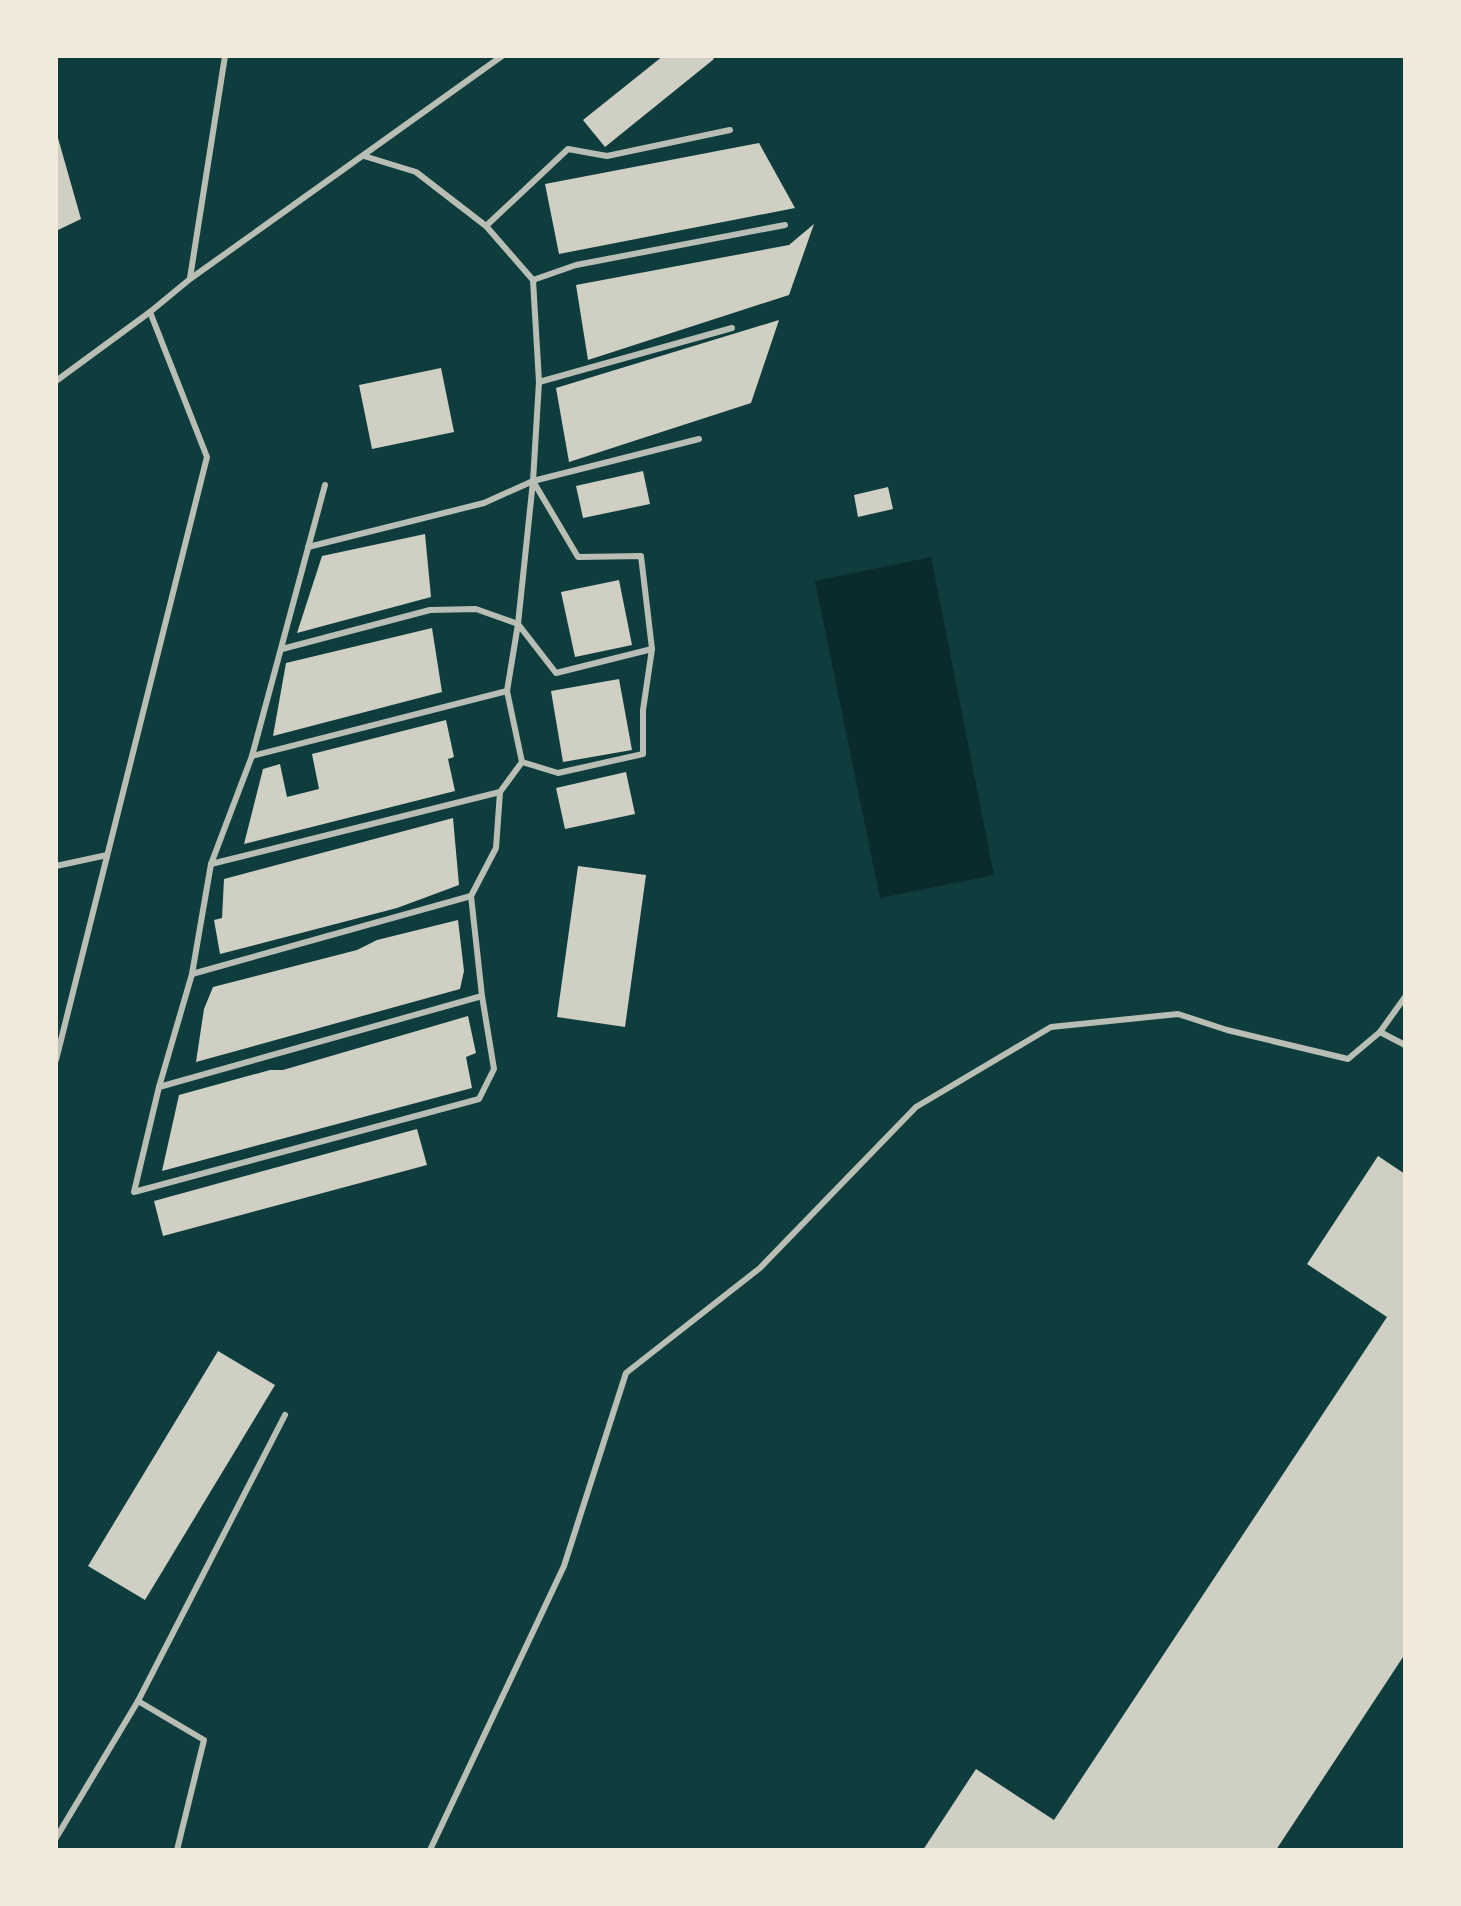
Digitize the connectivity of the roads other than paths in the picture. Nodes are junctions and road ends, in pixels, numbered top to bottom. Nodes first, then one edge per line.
1 (225, 56) edge
2 (502, 56) edge
3 (730, 130) dead end
4 (364, 156) junction
5 (785, 225) dead end
6 (486, 226) junction
7 (190, 279) junction
8 (533, 280) junction
9 (150, 312) junction
10 (732, 328) dead end
11 (56, 381) edge
12 (539, 382) junction
13 (699, 439) dead end
14 (533, 481) junction
15 (325, 485) dead end
16 (308, 547) junction
17 (518, 624) junction
18 (282, 649) junction
19 (652, 649) junction
20 (507, 691) junction
21 (252, 756) junction
22 (522, 762) junction
23 (500, 792) junction
24 (107, 855) junction
25 (211, 864) junction
26 (56, 866) edge
27 (471, 896) junction
28 (192, 974) junction
29 (482, 996) junction
30 (1405, 997) edge
31 (1380, 1032) junction
32 (1405, 1045) edge
33 (56, 1060) edge
34 (159, 1087) junction
35 (285, 1415) dead end
36 (138, 1701) junction
37 (56, 1838) edge
38 (177, 1850) edge
39 (430, 1850) edge

1 - 7 lane
2 - 4 lane
3 - 6 lane
4 - 6 lane
4 - 7 lane
5 - 8 lane
6 - 8 lane
7 - 9 lane
8 - 12 lane
9 - 11 lane
9 - 24 lane
10 - 12 lane
12 - 14 lane
13 - 14 lane
14 - 16 lane
14 - 17 lane
14 - 19 lane
15 - 16 lane
16 - 18 lane
17 - 18 lane
17 - 19 lane
17 - 20 lane
18 - 21 lane
19 - 22 lane
20 - 21 lane
20 - 22 lane
21 - 25 lane
22 - 23 lane
23 - 25 lane
23 - 27 lane
24 - 26 lane
24 - 33 lane
25 - 28 lane
27 - 28 lane
27 - 29 lane
28 - 34 lane
29 - 34 lane
29 - 34 lane
30 - 31 lane
31 - 32 lane
31 - 39 lane
35 - 36 lane
36 - 37 lane
36 - 38 lane

